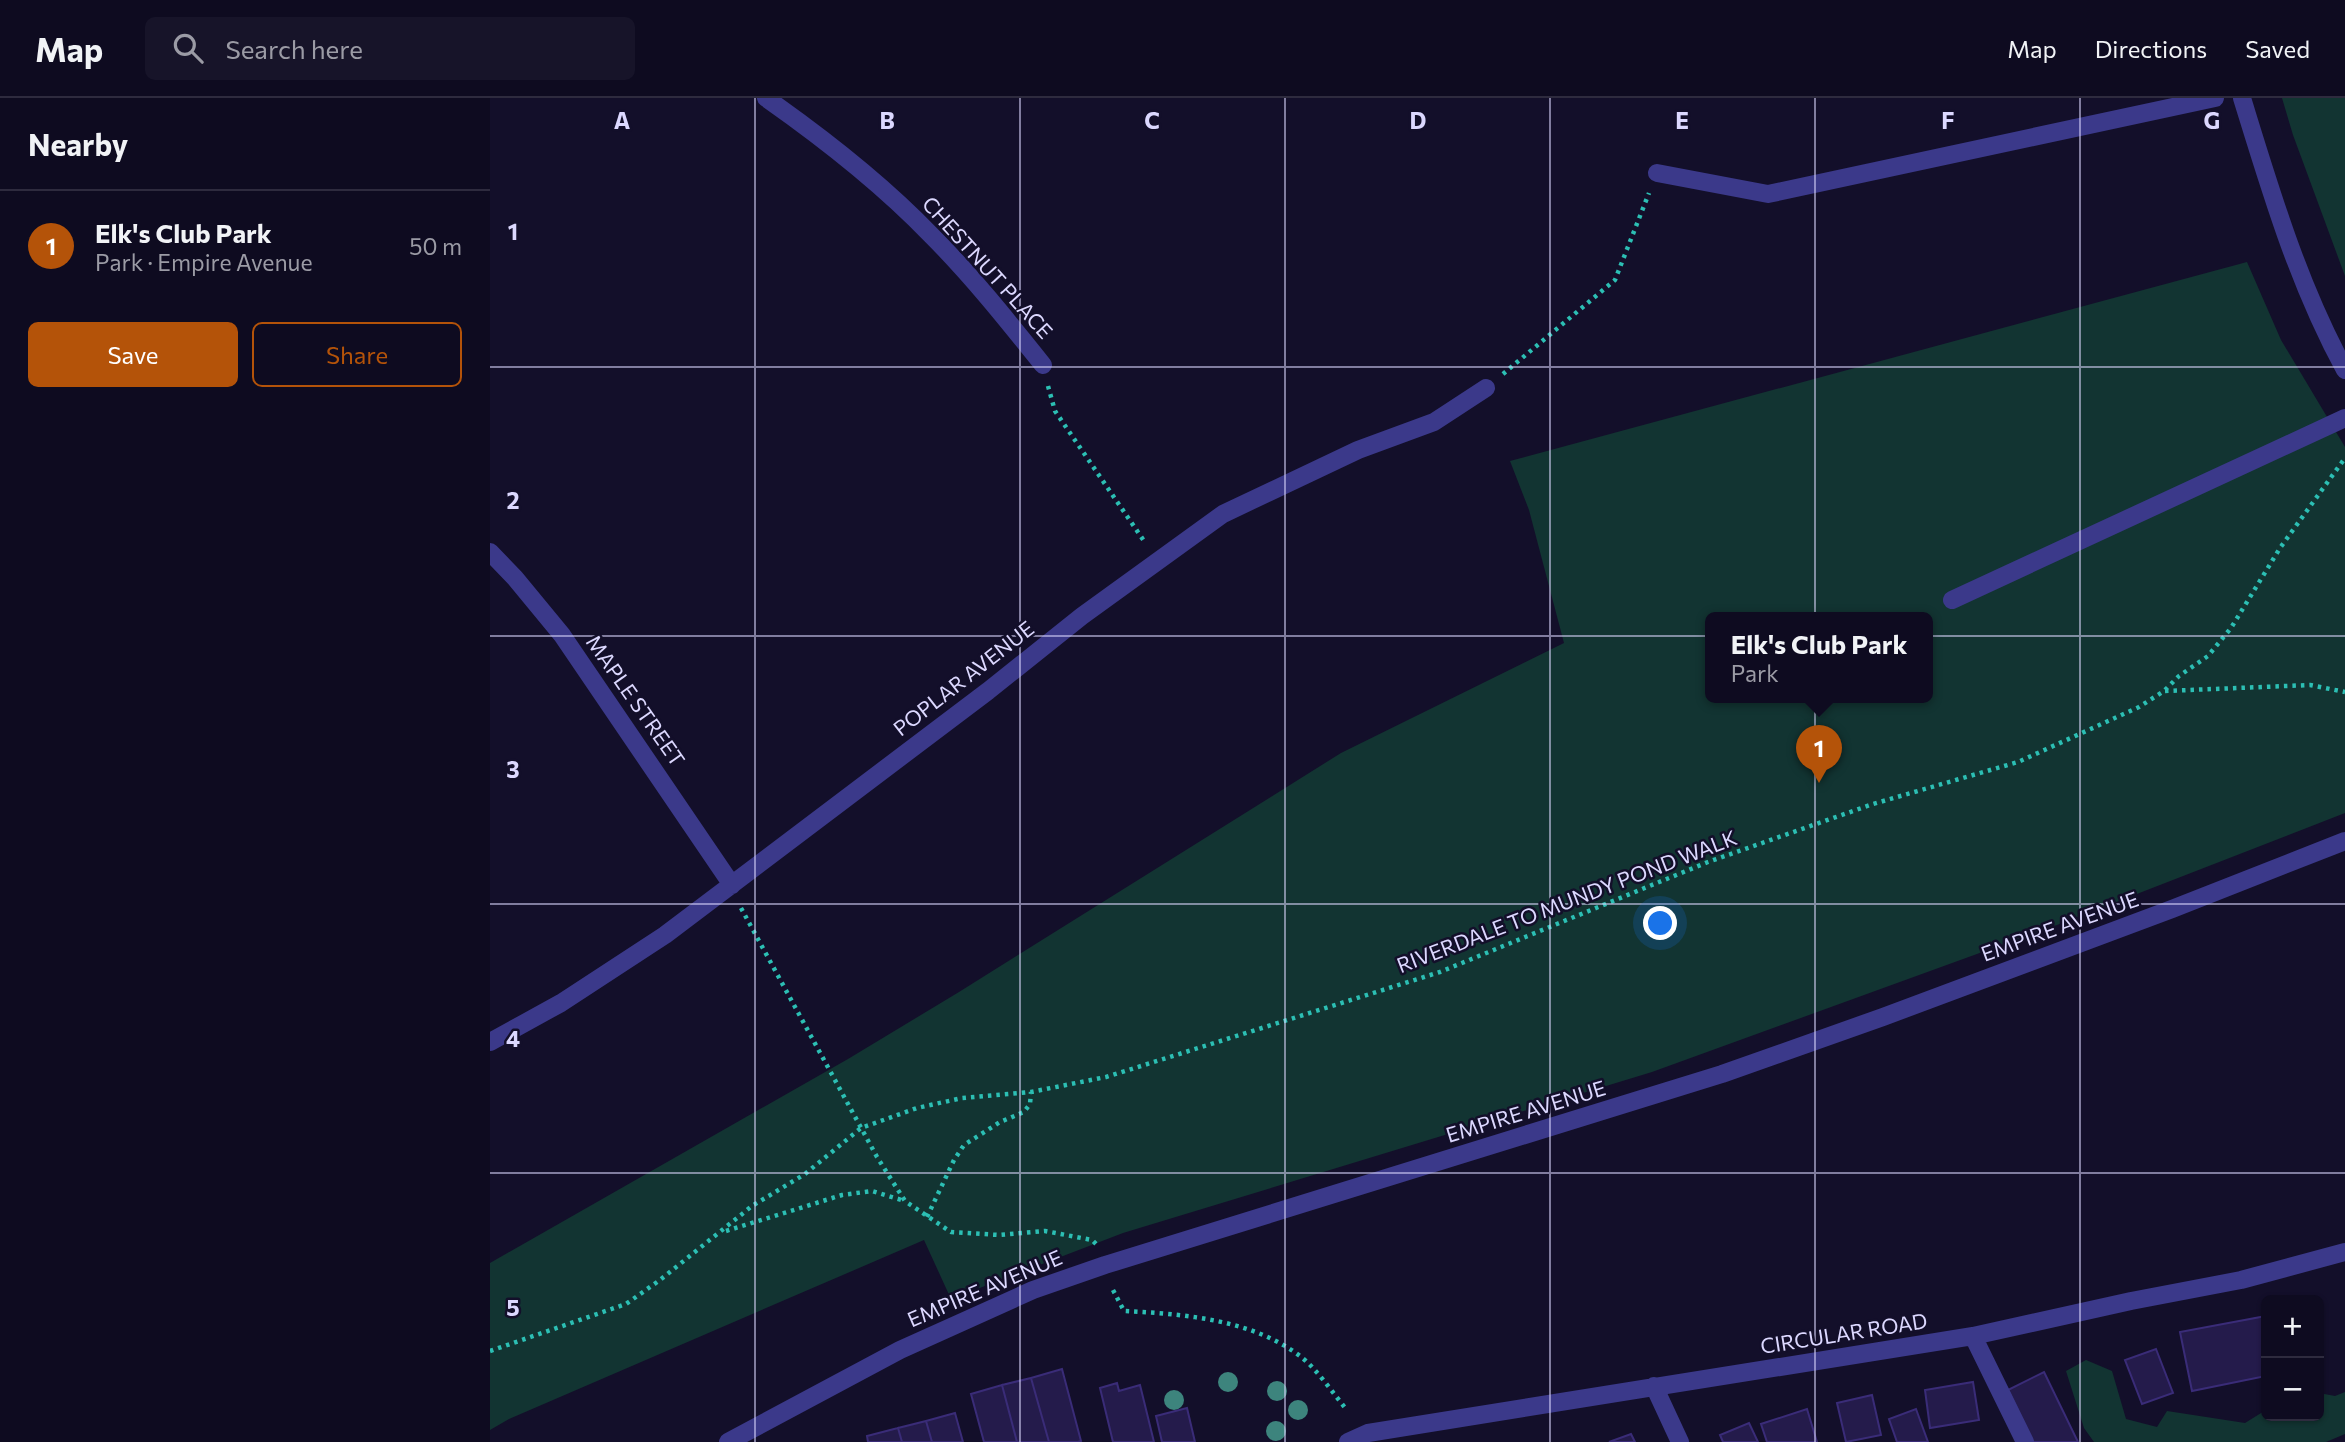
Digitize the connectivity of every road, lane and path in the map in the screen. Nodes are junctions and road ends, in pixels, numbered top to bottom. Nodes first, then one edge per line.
1 (766, 98) edge
2 (2215, 98) edge
3 (2242, 98) edge
4 (1657, 173) joint
5 (1043, 365) joint
6 (2345, 370) edge
7 (1486, 388) joint
8 (2345, 418) edge
9 (2345, 458) edge
10 (1146, 544) dead end
11 (490, 552) edge
12 (1952, 600) dead end
13 (2164, 691) junction
14 (2345, 692) edge
15 (2345, 841) edge
16 (732, 885) junction
17 (741, 908) dead end
18 (490, 1042) edge
19 (1031, 1092) junction
20 (861, 1128) junction
21 (905, 1201) junction
22 (927, 1217) junction
23 (722, 1232) junction
24 (1097, 1245) dead end
25 (2345, 1252) edge
26 (1114, 1290) dead end
27 (1973, 1336) junction
28 (490, 1351) edge
29 (1654, 1387) junction
30 (1346, 1409) dead end
31 (728, 1442) edge
32 (1348, 1442) edge
33 (1680, 1442) edge
34 (2025, 1442) edge

1 - 5 street, CHESTNUT PLACE
2 - 4 street
3 - 6 street
4 - 7 path
5 - 10 path
7 - 16 street, POPLAR AVENUE
8 - 12 street
9 - 13 path, RIVERDALE TO MUNDY POND WALK
11 - 16 street, MAPLE STREET
13 - 14 path
13 - 19 path, RIVERDALE TO MUNDY POND WALK
15 - 31 street, EMPIRE AVENUE
16 - 18 street, POPLAR AVENUE
17 - 20 path
19 - 20 path, RIVERDALE TO MUNDY POND WALK
19 - 22 path
20 - 21 path
20 - 23 path, RIVERDALE TO MUNDY POND WALK
21 - 22 path
21 - 23 path
22 - 24 path
23 - 28 path, RIVERDALE TO MUNDY POND WALK
25 - 27 street, CIRCULAR ROAD
26 - 30 path
27 - 29 street, CIRCULAR ROAD
27 - 34 street
29 - 32 street, CIRCULAR ROAD
29 - 33 street

